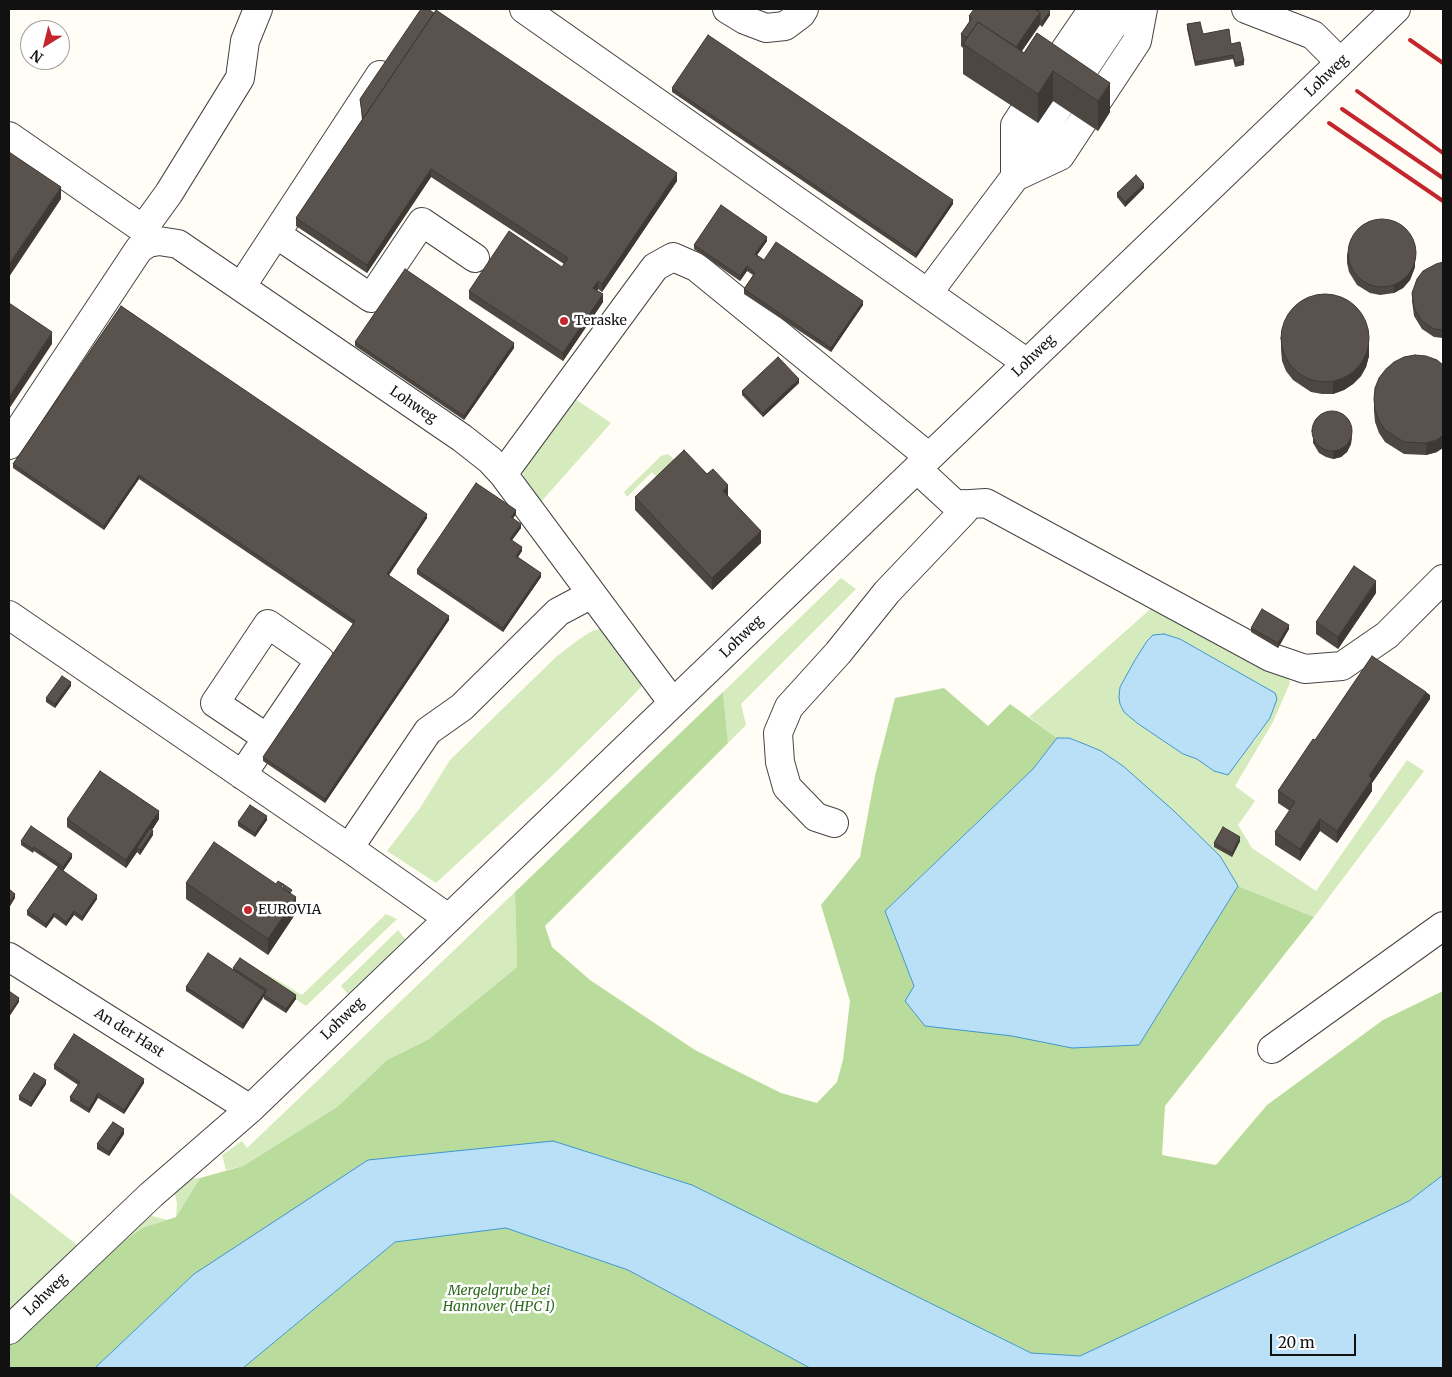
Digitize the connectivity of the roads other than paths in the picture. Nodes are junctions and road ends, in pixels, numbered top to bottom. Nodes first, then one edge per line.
1 (258, 9) edge
2 (524, 9) edge
3 (727, 9) edge
4 (804, 9) edge
5 (1093, 9) edge
6 (1124, 9) edge
7 (1143, 9) edge
8 (1246, 9) edge
9 (1396, 9) edge
10 (395, 53) edge
11 (1340, 62) junction
12 (1061, 88) junction
13 (1023, 113) edge
14 (9, 136) edge
15 (1014, 177) junction
16 (276, 234) junction
17 (146, 236) junction
18 (475, 258) dead end
19 (237, 284) junction
20 (928, 293) junction
21 (1027, 364) junction
22 (9, 445) edge
23 (923, 463) junction
24 (503, 474) junction
25 (964, 504) junction
26 (1443, 579) edge
27 (592, 594) junction
28 (9, 615) edge
29 (673, 704) junction
30 (267, 738) dead end
31 (242, 774) junction
32 (834, 823) dead end
33 (350, 848) junction
34 (448, 918) junction
35 (1443, 926) edge
36 (9, 957) edge
37 (1272, 1049) dead end
38 (250, 1108) junction
39 (9, 1330) edge

1 - 17 street
2 - 20 street
3 - 4 street
5 - 12 street
6 - 12 street
7 - 15 street
8 - 11 street
9 - 11 street, Lohweg
10 - 16 street
11 - 21 street, Lohweg
12 - 15 street
13 - 15 street
14 - 17 street
15 - 20 street
16 - 18 street
16 - 19 street
17 - 19 street, Lohweg
17 - 22 street
19 - 24 street, Lohweg
20 - 21 street
21 - 23 street, Lohweg
23 - 24 street
23 - 25 street
23 - 29 street, Lohweg
24 - 27 street, Lohweg
25 - 26 street
25 - 32 street
27 - 29 street, Lohweg
27 - 33 street
28 - 31 street
29 - 34 street, Lohweg
30 - 31 street
31 - 33 street
33 - 34 street
34 - 38 street, Lohweg
35 - 37 street
36 - 38 street, An der Hast
38 - 39 street, Lohweg

